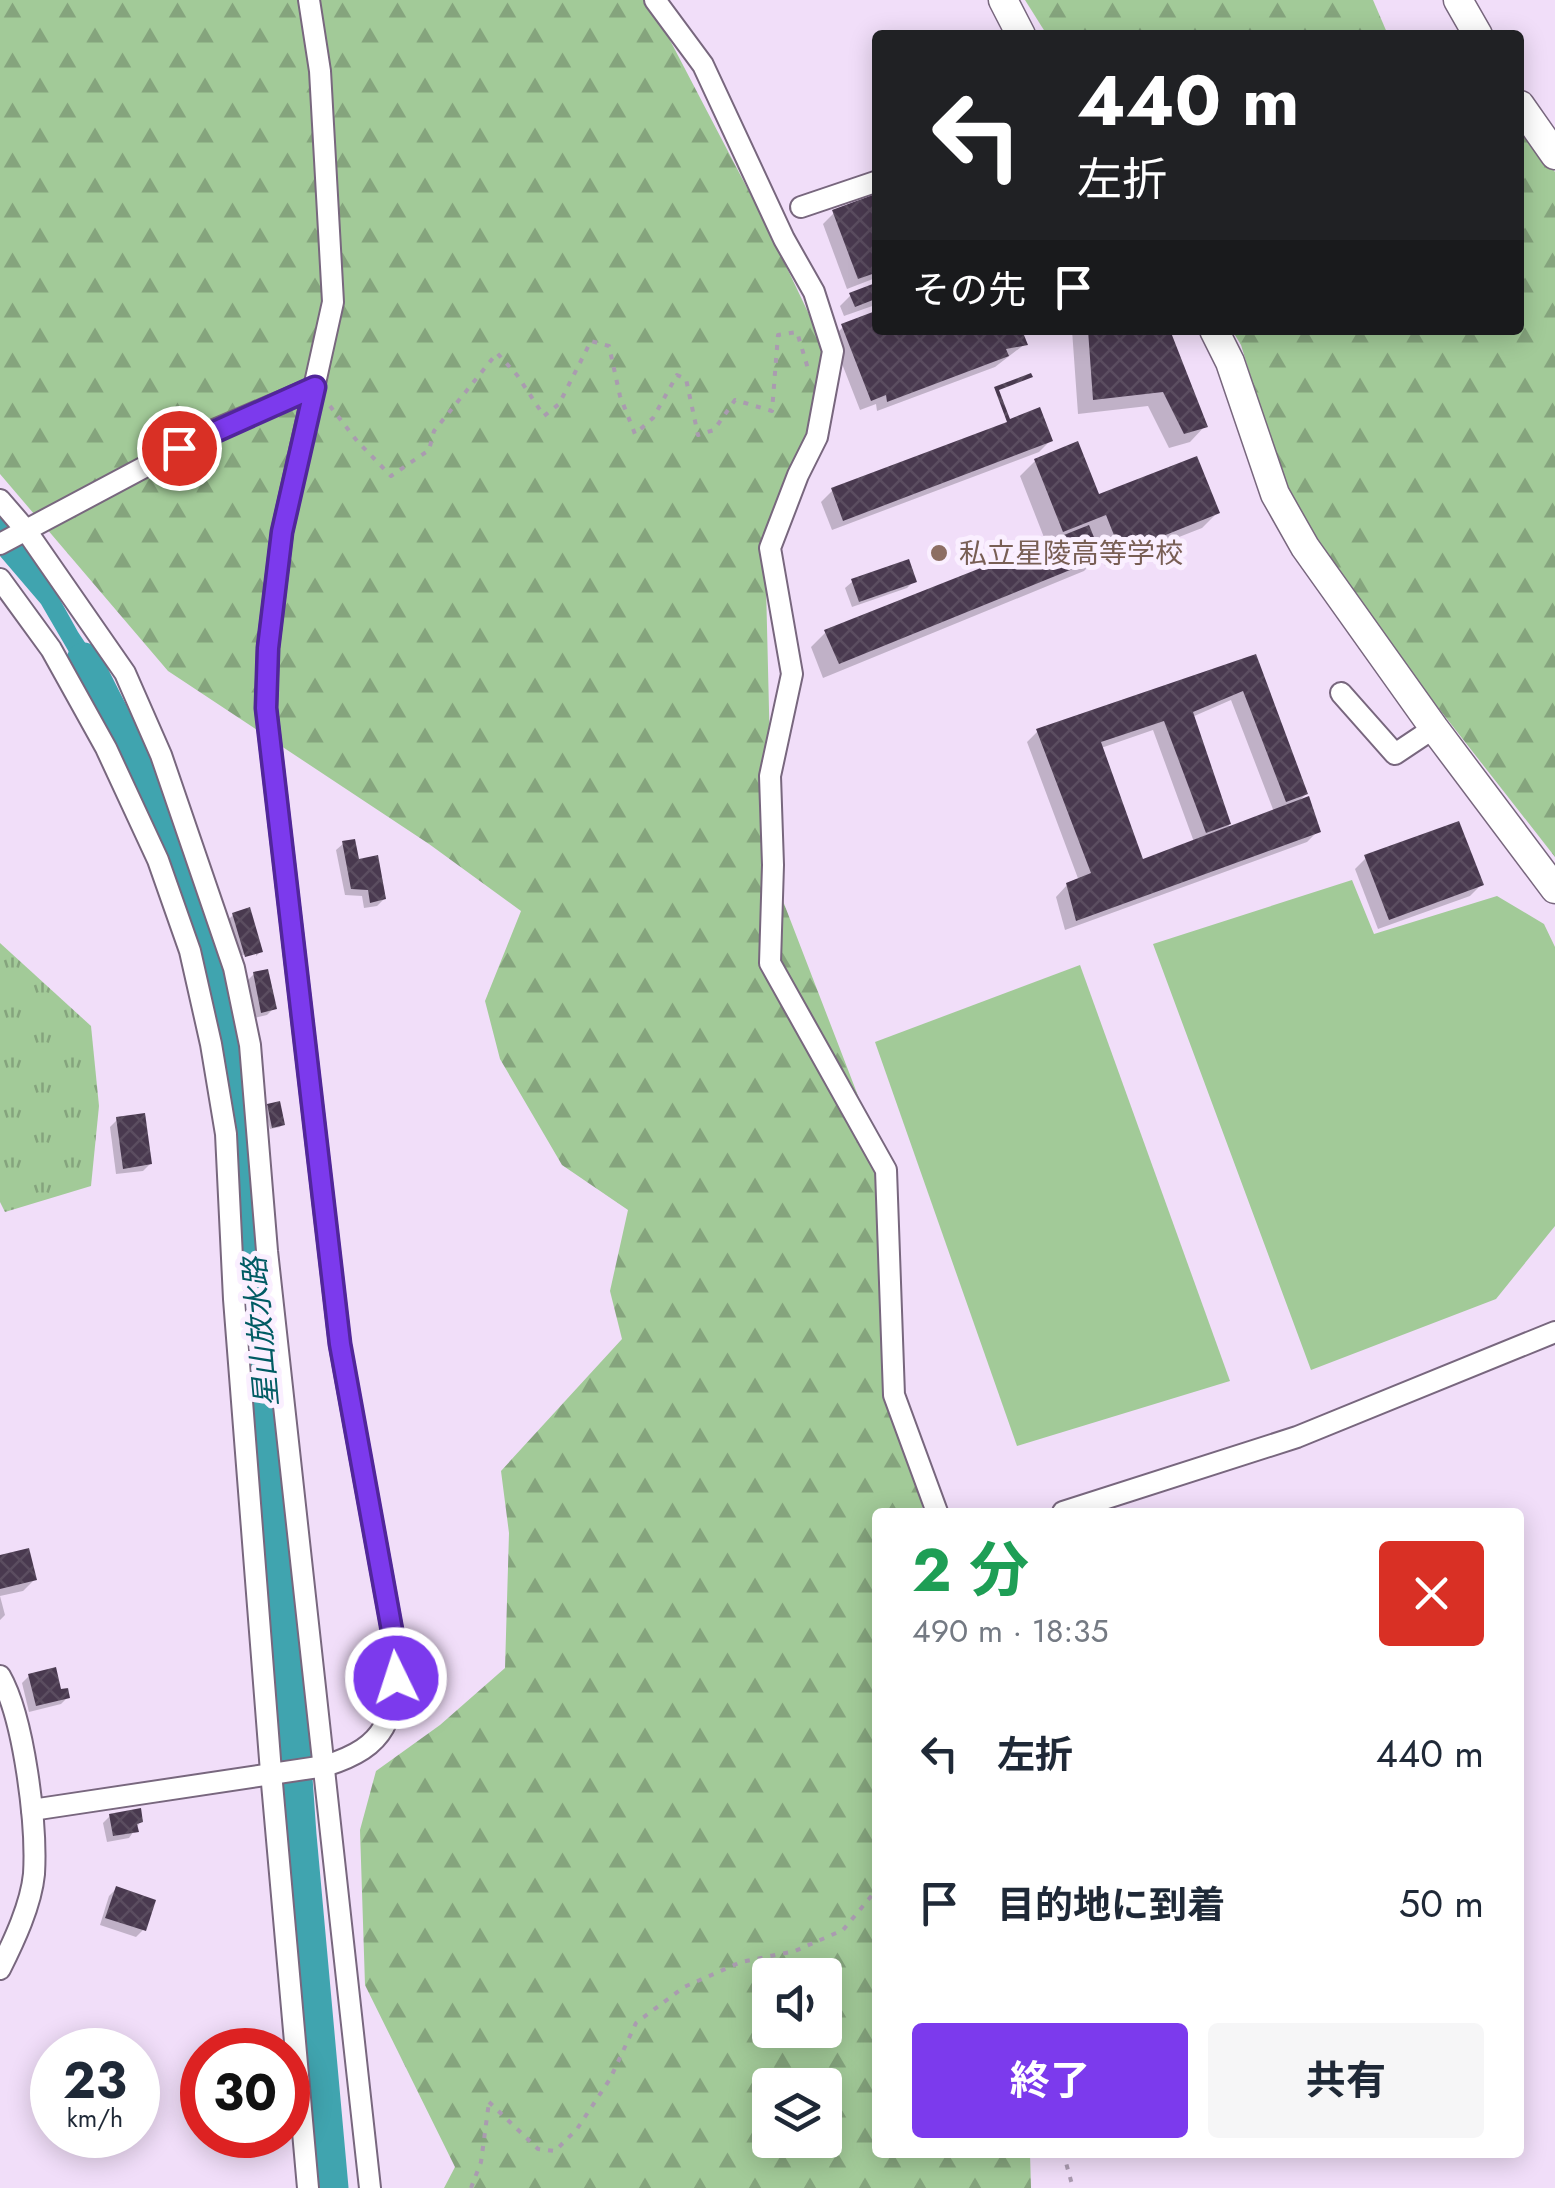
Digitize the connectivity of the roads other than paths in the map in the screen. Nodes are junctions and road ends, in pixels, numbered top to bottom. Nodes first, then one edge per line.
1 (309, 0) edge
2 (655, 0) edge
3 (1003, 0) edge
4 (1458, 0) edge
5 (1018, 30) edge
6 (1475, 30) edge
7 (1524, 112) edge
8 (1555, 155) edge
9 (872, 183) edge
10 (801, 207) dead end
11 (1216, 335) edge
12 (315, 387) junction
13 (0, 500) edge
14 (25, 529) junction
15 (0, 544) edge
16 (0, 579) edge
17 (1341, 694) dead end
18 (1434, 728) junction
19 (1555, 888) edge
20 (1555, 1332) edge
21 (936, 1508) edge
22 (1075, 1508) edge
23 (0, 1676) edge
24 (325, 1766) junction
25 (270, 1772) junction
26 (32, 1810) junction
27 (0, 1969) edge
28 (308, 2188) edge
29 (370, 2188) edge

1 - 12 street
2 - 21 street
3 - 5 street
4 - 6 street
7 - 8 street
9 - 10 street
11 - 18 street
12 - 14 street
12 - 24 street
13 - 14 street
14 - 15 street
14 - 24 street
16 - 25 street
17 - 18 street
18 - 19 street
20 - 22 street
23 - 26 street
24 - 25 street
24 - 29 street
25 - 26 street
25 - 28 street
26 - 27 street

